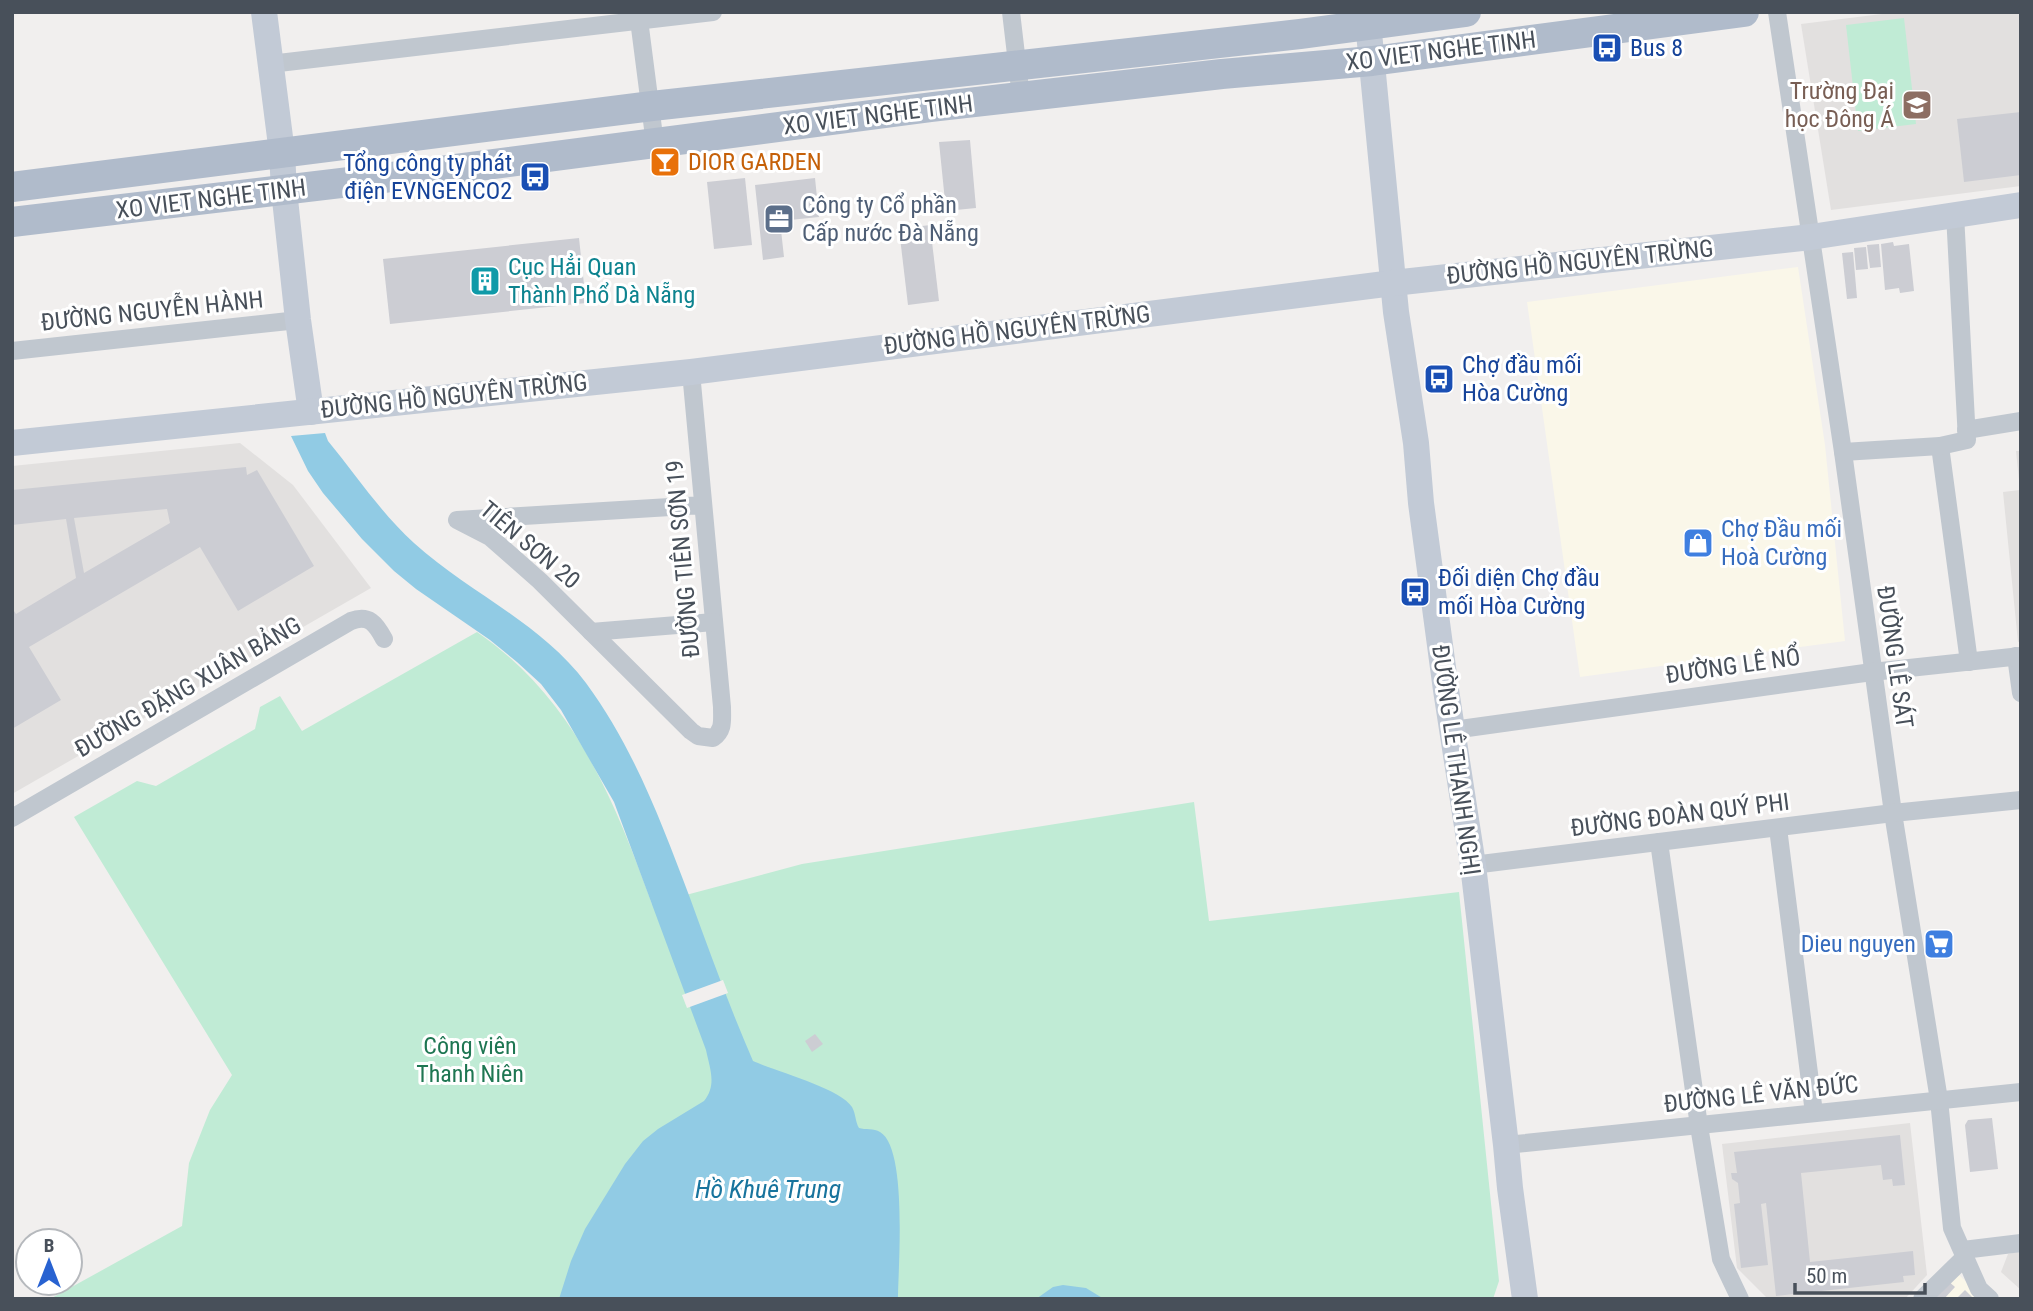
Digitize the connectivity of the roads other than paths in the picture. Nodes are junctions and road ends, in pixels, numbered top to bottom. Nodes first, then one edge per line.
1 (264, 12) edge
2 (713, 12) edge
3 (1011, 12) edge
4 (1466, 12) edge
5 (1744, 12) edge
6 (1777, 12) edge
7 (638, 17) edge
8 (1367, 19) edge
9 (1371, 61) junction
10 (270, 64) junction
11 (1018, 65) junction
12 (1021, 97) junction
13 (652, 106) junction
14 (655, 144) junction
15 (282, 153) junction
16 (12, 187) edge
17 (284, 190) junction
18 (2021, 205) edge
19 (1955, 214) junction
20 (12, 222) edge
21 (1811, 237) junction
22 (1393, 283) junction
23 (298, 320) junction
24 (12, 351) edge
25 (691, 372) junction
26 (311, 412) junction
27 (2021, 421) edge
28 (1966, 430) junction
29 (12, 443) edge
30 (1940, 446) junction
31 (1843, 452) junction
32 (703, 505) junction
33 (714, 622) junction
34 (591, 632) junction
35 (384, 639) dead end
36 (2018, 656) edge
37 (1969, 662) junction
38 (1872, 672) junction
39 (2021, 693) edge
40 (1453, 730) junction
41 (713, 738) joint
42 (2021, 800) edge
43 (1893, 813) junction
44 (12, 818) edge
45 (1778, 828) junction
46 (1659, 842) junction
47 (1473, 865) junction
48 (2021, 1092) edge
49 (1939, 1100) junction
50 (1814, 1113) junction
51 (1699, 1126) junction
52 (1506, 1146) junction
53 (2021, 1243) edge
54 (1965, 1253) junction
55 (1525, 1299) edge
56 (1741, 1299) edge
57 (1922, 1299) edge
58 (1990, 1299) edge

1 - 10 street
2 - 7 street
3 - 11 street
4 - 8 main road, XO VIET NGHE TINH
5 - 9 main road, XO VIET NGHE TINH
6 - 21 street, ĐƯỜNG LÊ SÁT
7 - 10 street
7 - 13 street
8 - 9 street, ĐƯỜNG LÊ THANH NGHỊ
8 - 11 main road, XO VIET NGHE TINH
9 - 12 main road, XO VIET NGHE TINH
9 - 22 street, ĐƯỜNG LÊ THANH NGHỊ
10 - 15 street
11 - 12 street
11 - 13 main road, XO VIET NGHE TINH
12 - 14 main road, XO VIET NGHE TINH
13 - 14 street
13 - 15 main road, XO VIET NGHE TINH
14 - 17 main road, XO VIET NGHE TINH
15 - 16 main road, XO VIET NGHE TINH
15 - 17 street
17 - 20 main road, XO VIET NGHE TINH
17 - 23 street
18 - 19 street, ĐƯỜNG HỒ NGUYÊN TRỪNG
19 - 21 street, ĐƯỜNG HỒ NGUYÊN TRỪNG
19 - 28 street
21 - 22 street, ĐƯỜNG HỒ NGUYÊN TRỪNG
21 - 31 street, ĐƯỜNG LÊ SÁT
22 - 25 street, ĐƯỜNG HỒ NGUYÊN TRỪNG
22 - 40 street, ĐƯỜNG LÊ THANH NGHỊ
23 - 24 street, ĐƯỜNG NGUYỄN HÀNH
23 - 26 street
25 - 26 street, ĐƯỜNG HỒ NGUYÊN TRỪNG
25 - 32 street, ĐƯỜNG TIÊN SƠN 19
26 - 29 street, ĐƯỜNG HỒ NGUYÊN TRỪNG
27 - 28 street
28 - 30 street
30 - 31 street
30 - 37 street
31 - 38 street, ĐƯỜNG LÊ SÁT
32 - 33 street, ĐƯỜNG TIÊN SƠN 19
32 - 34 street, TIÊN SƠN 20
33 - 34 street
33 - 41 street, ĐƯỜNG TIÊN SƠN 19
34 - 41 street, TIÊN SƠN 20
35 - 44 street, ĐƯỜNG ĐẶNG XUÂN BẢNG
36 - 37 street, ĐƯỜNG LÊ NỔ
36 - 39 street
37 - 38 street, ĐƯỜNG LÊ NỔ
38 - 40 street, ĐƯỜNG LÊ NỔ
38 - 43 street, ĐƯỜNG LÊ SÁT
40 - 47 street, ĐƯỜNG LÊ THANH NGHỊ
42 - 43 street, ĐƯỜNG ĐOÀN QUÝ PHI
43 - 45 street, ĐƯỜNG ĐOÀN QUÝ PHI
43 - 49 street, ĐƯỜNG LÊ SÁT
45 - 46 street, ĐƯỜNG ĐOÀN QUÝ PHI
45 - 50 street
46 - 47 street, ĐƯỜNG ĐOÀN QUÝ PHI
46 - 51 street
47 - 52 street, ĐƯỜNG LÊ THANH NGHỊ
48 - 49 street, ĐƯỜNG LÊ VĂN ĐỨC
49 - 50 street, ĐƯỜNG LÊ VĂN ĐỨC
49 - 54 street, ĐƯỜNG LÊ SÁT
50 - 51 street, ĐƯỜNG LÊ VĂN ĐỨC
51 - 52 street, ĐƯỜNG LÊ VĂN ĐỨC
51 - 56 street
52 - 55 street, ĐƯỜNG LÊ THANH NGHỊ
53 - 54 street
54 - 57 street
54 - 58 street, ĐƯỜNG LÊ SÁT

